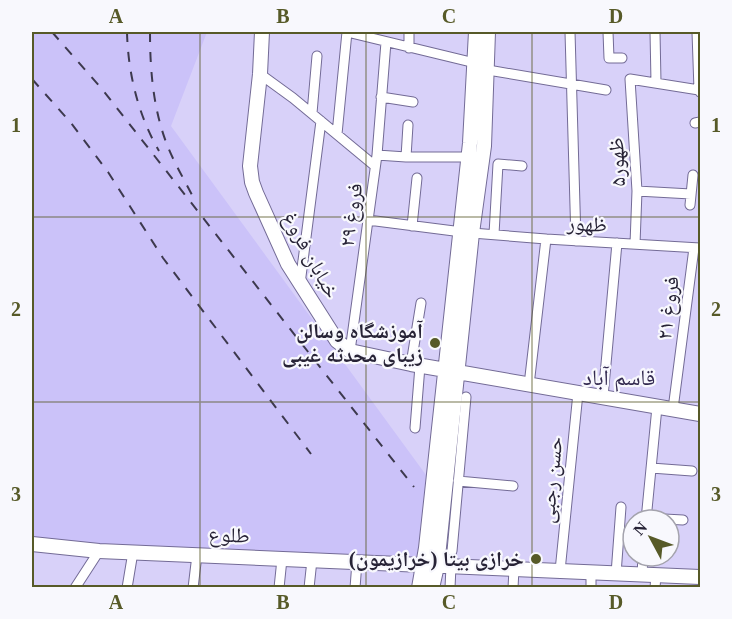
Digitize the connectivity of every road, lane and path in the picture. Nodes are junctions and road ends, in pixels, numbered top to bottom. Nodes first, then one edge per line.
1 (262, 32) edge
2 (351, 32) edge
3 (409, 32) edge
4 (476, 32) edge
5 (488, 32) edge
6 (570, 32) edge
7 (608, 32) edge
8 (655, 32) edge
9 (697, 32) edge
10 (386, 42) junction
11 (409, 48) junction
12 (318, 56) dead end
13 (622, 58) dead end
14 (475, 63) junction
15 (488, 70) junction
16 (260, 74) junction
17 (656, 82) junction
18 (572, 84) junction
19 (606, 90) dead end
20 (700, 91) edge
21 (381, 97) junction
22 (413, 102) dead end
23 (312, 113) junction
24 (321, 120) junction
25 (408, 125) dead end
26 (337, 134) junction
27 (377, 154) junction
28 (406, 157) junction
29 (469, 157) junction
30 (375, 166) junction
31 (522, 166) dead end
32 (693, 175) dead end
33 (417, 178) dead end
34 (637, 190) junction
35 (368, 220) junction
36 (412, 225) junction
37 (467, 232) junction
38 (494, 234) junction
39 (546, 239) junction
40 (576, 241) junction
41 (616, 243) junction
42 (635, 244) junction
43 (697, 248) edge
44 (300, 284) junction
45 (421, 303) dead end
46 (350, 351) junction
47 (416, 365) junction
48 (451, 371) junction
49 (529, 385) junction
50 (578, 393) junction
51 (466, 397) dead end
52 (603, 397) junction
53 (657, 406) junction
54 (673, 409) junction
55 (700, 414) edge
56 (457, 423) junction
57 (416, 428) dead end
58 (651, 468) junction
59 (692, 471) dead end
60 (458, 481) junction
61 (513, 486) dead end
62 (621, 507) dead end
63 (647, 508) edge
64 (448, 525) junction
65 (32, 544) edge
66 (99, 550) junction
67 (452, 551) dead end
68 (133, 552) junction
69 (197, 555) junction
70 (282, 559) junction
71 (312, 560) junction
72 (357, 562) junction
73 (437, 566) junction
74 (514, 569) junction
75 (560, 571) junction
76 (591, 573) junction
77 (616, 574) junction
78 (700, 578) edge
79 (651, 579) edge
80 (75, 588) edge
81 (127, 588) edge
82 (193, 588) edge
83 (279, 588) edge
84 (309, 588) edge
85 (355, 588) edge
86 (419, 588) edge
87 (432, 588) edge
88 (450, 588) edge
89 (513, 588) edge
90 (591, 588) edge

1 - 16 street, خیابان فروغ
2 - 10 street
2 - 26 street
3 - 11 street
4 - 14 street
5 - 15 street
6 - 18 street
7 - 13 street
8 - 17 street
9 - 20 street
10 - 11 street
10 - 21 street, فروغ ۲۹
11 - 14 street
12 - 23 street
14 - 29 street
15 - 18 street
15 - 37 street
16 - 23 street
16 - 44 street, خیابان فروغ
17 - 20 street
17 - 34 street, ظهور۵
18 - 19 street
18 - 40 street
21 - 22 street
21 - 27 street, فروغ ۲۹
23 - 24 street
24 - 26 street
24 - 44 street
25 - 28 street
26 - 30 street
27 - 28 street
27 - 30 street, فروغ ۲۹
28 - 29 street
29 - 37 street
30 - 35 street, فروغ ۲۹
31 - 38 street
32 - 34 street
33 - 36 street
34 - 42 street, ظهور۵
35 - 36 street, ظهور
35 - 46 street, فروغ ۲۹
36 - 37 street, ظهور
37 - 38 street, ظهور
37 - 48 street
38 - 39 street, ظهور
39 - 40 street, ظهور
39 - 49 street
40 - 41 street, ظهور
41 - 42 street, ظهور
41 - 52 street
42 - 43 street, ظهور
43 - 54 street, فروغ ۲۱
44 - 46 street, خیابان فروغ
45 - 47 street
46 - 47 street
47 - 48 street
47 - 57 street
48 - 49 street
48 - 56 street
48 - 73 street
49 - 50 street
50 - 52 street
50 - 75 street, حسن رجبی
51 - 56 street
52 - 53 street
53 - 54 street
53 - 58 street
54 - 55 street
56 - 60 street
56 - 64 street
58 - 59 street
58 - 63 street
60 - 61 street
60 - 64 street
62 - 77 street
64 - 67 street
64 - 73 street
65 - 66 street, طلوع
66 - 68 street, طلوع
66 - 80 street
68 - 69 street, طلوع
68 - 81 street
69 - 70 street, طلوع
69 - 82 street
70 - 71 street, طلوع
70 - 83 street
71 - 72 street, طلوع
71 - 84 street
72 - 73 street, طلوع
72 - 85 street
73 - 74 street, طلوع
73 - 86 street
73 - 87 street
73 - 88 street
74 - 75 street, طلوع
74 - 89 street
75 - 76 street, طلوع
76 - 77 street, طلوع
76 - 90 street
77 - 79 street, طلوع
78 - 79 street, طلوع

